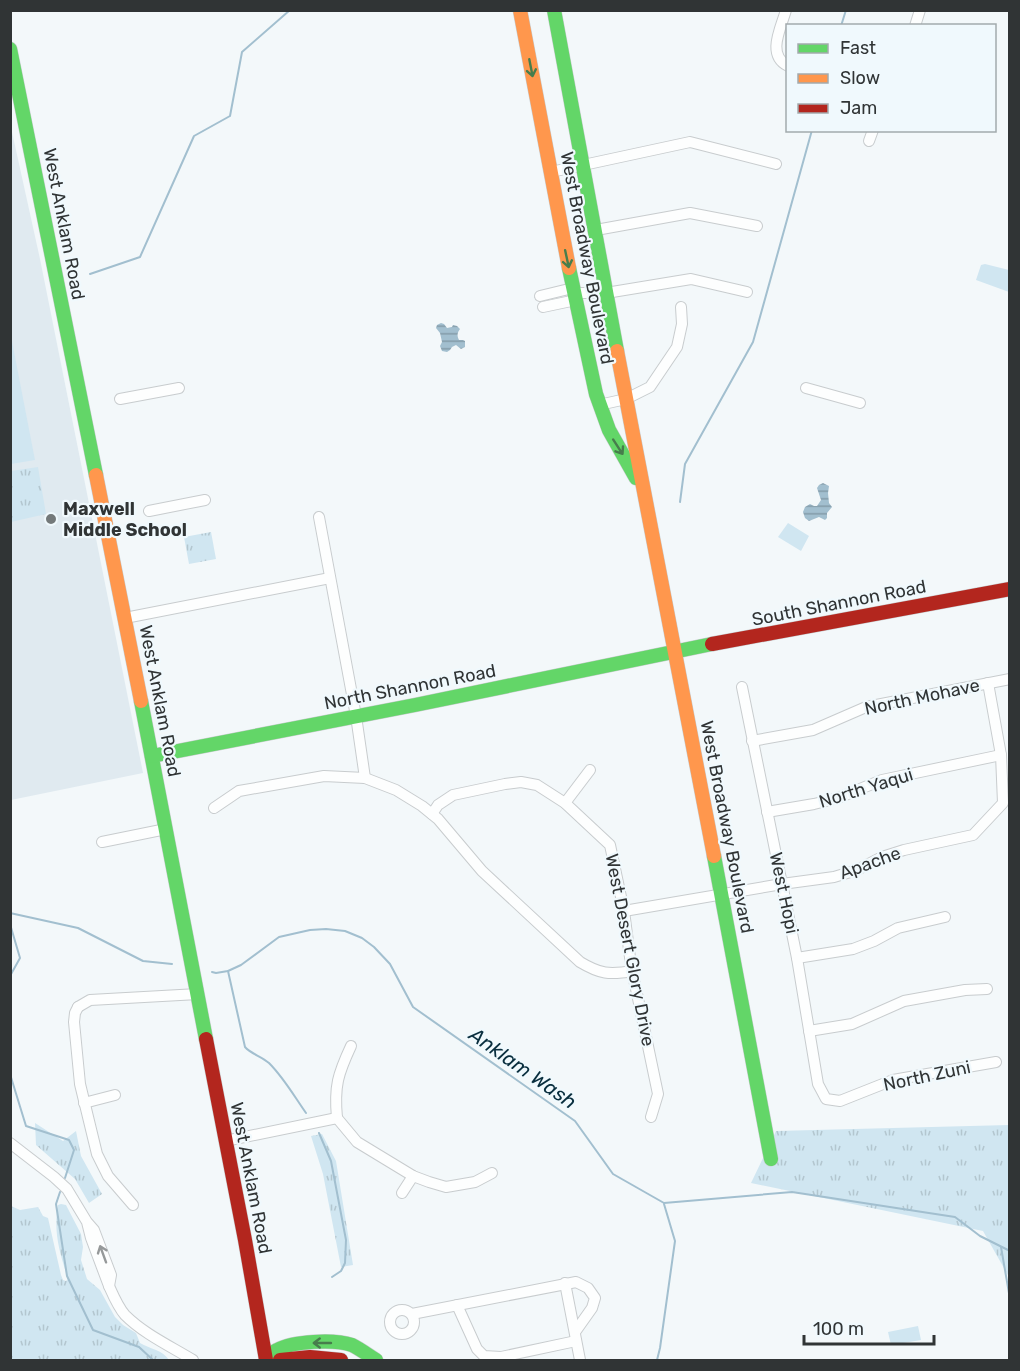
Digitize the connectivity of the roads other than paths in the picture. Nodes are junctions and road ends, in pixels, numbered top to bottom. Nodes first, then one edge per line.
1 (520, 10) edge
2 (554, 10) edge
3 (786, 10) edge
4 (10, 49) edge
5 (779, 63) edge
6 (776, 164) dead end
7 (583, 165) junction
8 (551, 172) junction
9 (757, 226) dead end
10 (596, 230) junction
11 (747, 292) dead end
12 (606, 293) junction
13 (575, 294) junction
14 (542, 302) dead end
15 (681, 307) dead end
16 (179, 388) dead end
17 (806, 388) dead end
18 (120, 399) dead end
19 (626, 399) junction
20 (860, 404) dead end
21 (599, 405) junction
22 (206, 500) dead end
23 (646, 502) junction
24 (149, 511) dead end
25 (319, 517) dead end
26 (330, 578) junction
27 (1010, 589) edge
28 (126, 618) junction
29 (675, 651) junction
30 (1010, 679) edge
31 (988, 683) junction
32 (742, 687) dead end
33 (356, 716) junction
34 (752, 741) junction
35 (1001, 755) junction
36 (152, 756) junction
37 (590, 770) dead end
38 (364, 778) junction
39 (1006, 800) edge
40 (565, 803) junction
41 (214, 808) dead end
42 (767, 812) junction
43 (432, 814) junction
44 (166, 829) junction
45 (102, 842) dead end
46 (782, 884) junction
47 (722, 895) junction
48 (624, 911) junction
49 (945, 917) dead end
50 (797, 958) junction
51 (633, 971) junction
52 (987, 988) dead end
53 (198, 994) junction
54 (809, 1031) junction
55 (351, 1046) dead end
56 (996, 1062) dead end
57 (115, 1095) dead end
58 (826, 1099) joint
59 (84, 1103) junction
60 (651, 1117) dead end
61 (337, 1118) junction
62 (225, 1141) junction
63 (10, 1143) edge
64 (771, 1158) dead end
65 (492, 1173) dead end
66 (413, 1176) junction
67 (402, 1193) dead end
68 (133, 1205) dead end
69 (565, 1283) junction
70 (457, 1305) junction
71 (412, 1314) dead end
72 (575, 1337) junction
73 (479, 1351) junction
74 (496, 1359) edge
75 (193, 1360) edge
76 (270, 1360) edge
77 (340, 1360) edge
78 (376, 1360) edge
79 (471, 1360) edge
80 (580, 1360) edge

1 -> 8 street, West Broadway Boulevard
2 - 7 street, West Broadway Boulevard
3 - 5 street
4 - 28 street, West Anklam Road
6 - 7 street
7 - 8 street
7 - 10 street, West Broadway Boulevard
8 -> 13 street, West Broadway Boulevard
9 - 10 street
10 - 12 street, West Broadway Boulevard
11 - 12 street
12 - 13 street
12 - 19 street, West Broadway Boulevard
13 - 14 street
13 - 21 street, West Broadway Boulevard
15 - 19 street
16 - 18 street
17 - 20 street
19 - 21 street
19 - 23 street, West Broadway Boulevard
21 -> 23 street, West Broadway Boulevard
22 - 24 street
23 - 29 street, West Broadway Boulevard
25 - 26 street
26 - 28 street
26 - 33 street
27 - 29 street, South Shannon Road
28 - 36 street, West Anklam Road
29 - 33 street, North Shannon Road
29 - 47 street, West Broadway Boulevard
30 - 31 street, North Mohave
31 - 34 street, North Mohave
31 - 35 street
32 - 34 street, West Hopi
33 - 36 street, North Shannon Road
33 - 38 street
34 - 42 street, West Hopi
35 - 39 street
35 - 42 street, North Yaqui
36 - 44 street, West Anklam Road
37 - 40 street
38 - 41 street
38 - 43 street
39 - 46 street, Apache
40 - 43 street, West Desert Glory Drive
40 - 48 street, West Desert Glory Drive
42 - 46 street, West Hopi
43 - 51 street
44 - 45 street
44 - 53 street, West Anklam Road
46 - 47 street, Apache
46 - 50 street, West Hopi
47 - 48 street, Apache
47 - 64 street, West Broadway Boulevard
48 - 51 street, West Desert Glory Drive
49 - 50 street
50 - 54 street, West Hopi
51 - 60 street, West Desert Glory Drive
52 - 54 street
53 - 59 street
53 - 62 street, West Anklam Road
54 - 58 street, West Hopi
55 - 61 street
56 - 58 street, North Zuni
57 - 59 street
59 - 68 street
61 - 62 street
61 - 66 street
62 - 76 street, West Anklam Road
63 - 75 street
65 - 66 street
66 - 67 street
69 - 70 street
69 - 72 street
69 - 72 street
70 - 71 street
70 - 73 street
72 - 74 street
72 - 80 street
73 - 74 street
73 - 79 street
76 - 77 street
78 -> 76 street

